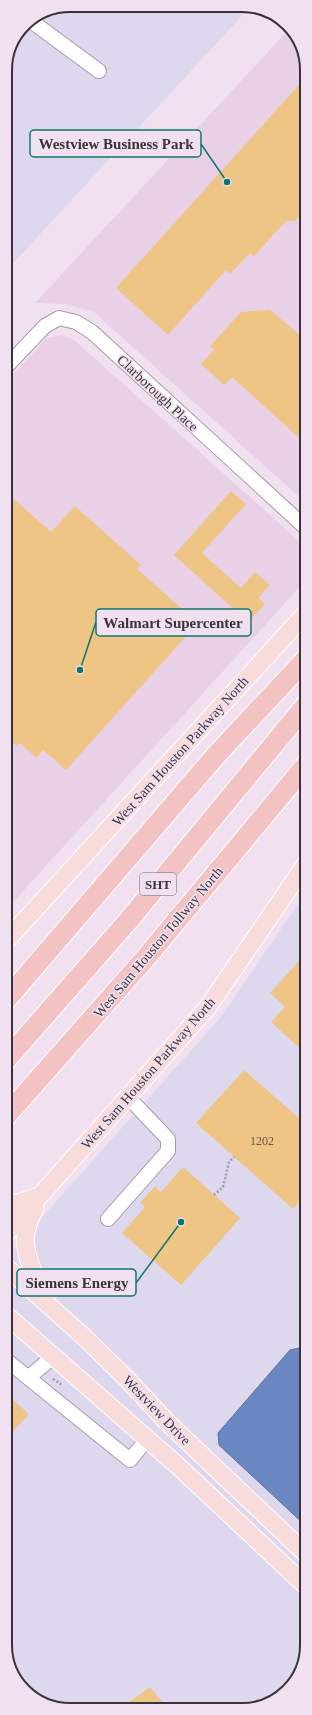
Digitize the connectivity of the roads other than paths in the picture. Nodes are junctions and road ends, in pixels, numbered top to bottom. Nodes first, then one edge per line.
1 (36, 24) edge
2 (99, 71) dead end
3 (12, 361) edge
4 (300, 522) edge
5 (300, 620) edge
6 (300, 665) edge
7 (300, 713) edge
8 (300, 772) edge
9 (300, 872) edge
10 (12, 934) edge
11 (12, 993) edge
12 (12, 1053) edge
13 (128, 1097) junction
14 (12, 1109) edge
15 (40, 1196) junction
16 (12, 1205) edge
17 (108, 1219) dead end
18 (12, 1227) edge
19 (12, 1272) edge
20 (48, 1305) junction
21 (12, 1320) edge
22 (12, 1326) edge
23 (25, 1332) junction
24 (53, 1356) junction
25 (12, 1364) edge
26 (29, 1377) junction
27 (167, 1422) junction
28 (148, 1438) junction
29 (300, 1548) edge
30 (300, 1580) edge

1 - 2 street
3 - 4 street, Clarborough Place
5 - 10 main road, West Sam Houston Parkway North
6 - 11 highway
7 - 12 highway, SHT
8 - 14 highway, West Sam Houston Tollway North / SHT
9 - 13 main road, West Sam Houston Parkway North
13 - 15 main road, West Sam Houston Parkway North
13 - 17 street
15 - 16 main road
15 - 18 main road, West Sam Houston Parkway North
15 - 20 main road
19 - 20 main road, Westview Drive
20 - 27 main road, Westview Drive
21 - 23 main road, Westview Drive
22 - 23 main road
23 - 24 main road, Westview Drive
24 - 26 street
24 - 28 main road, Westview Drive
25 - 26 street
26 - 28 street
27 - 28 main road
27 - 29 main road, Westview Drive
28 - 30 main road, Westview Drive

